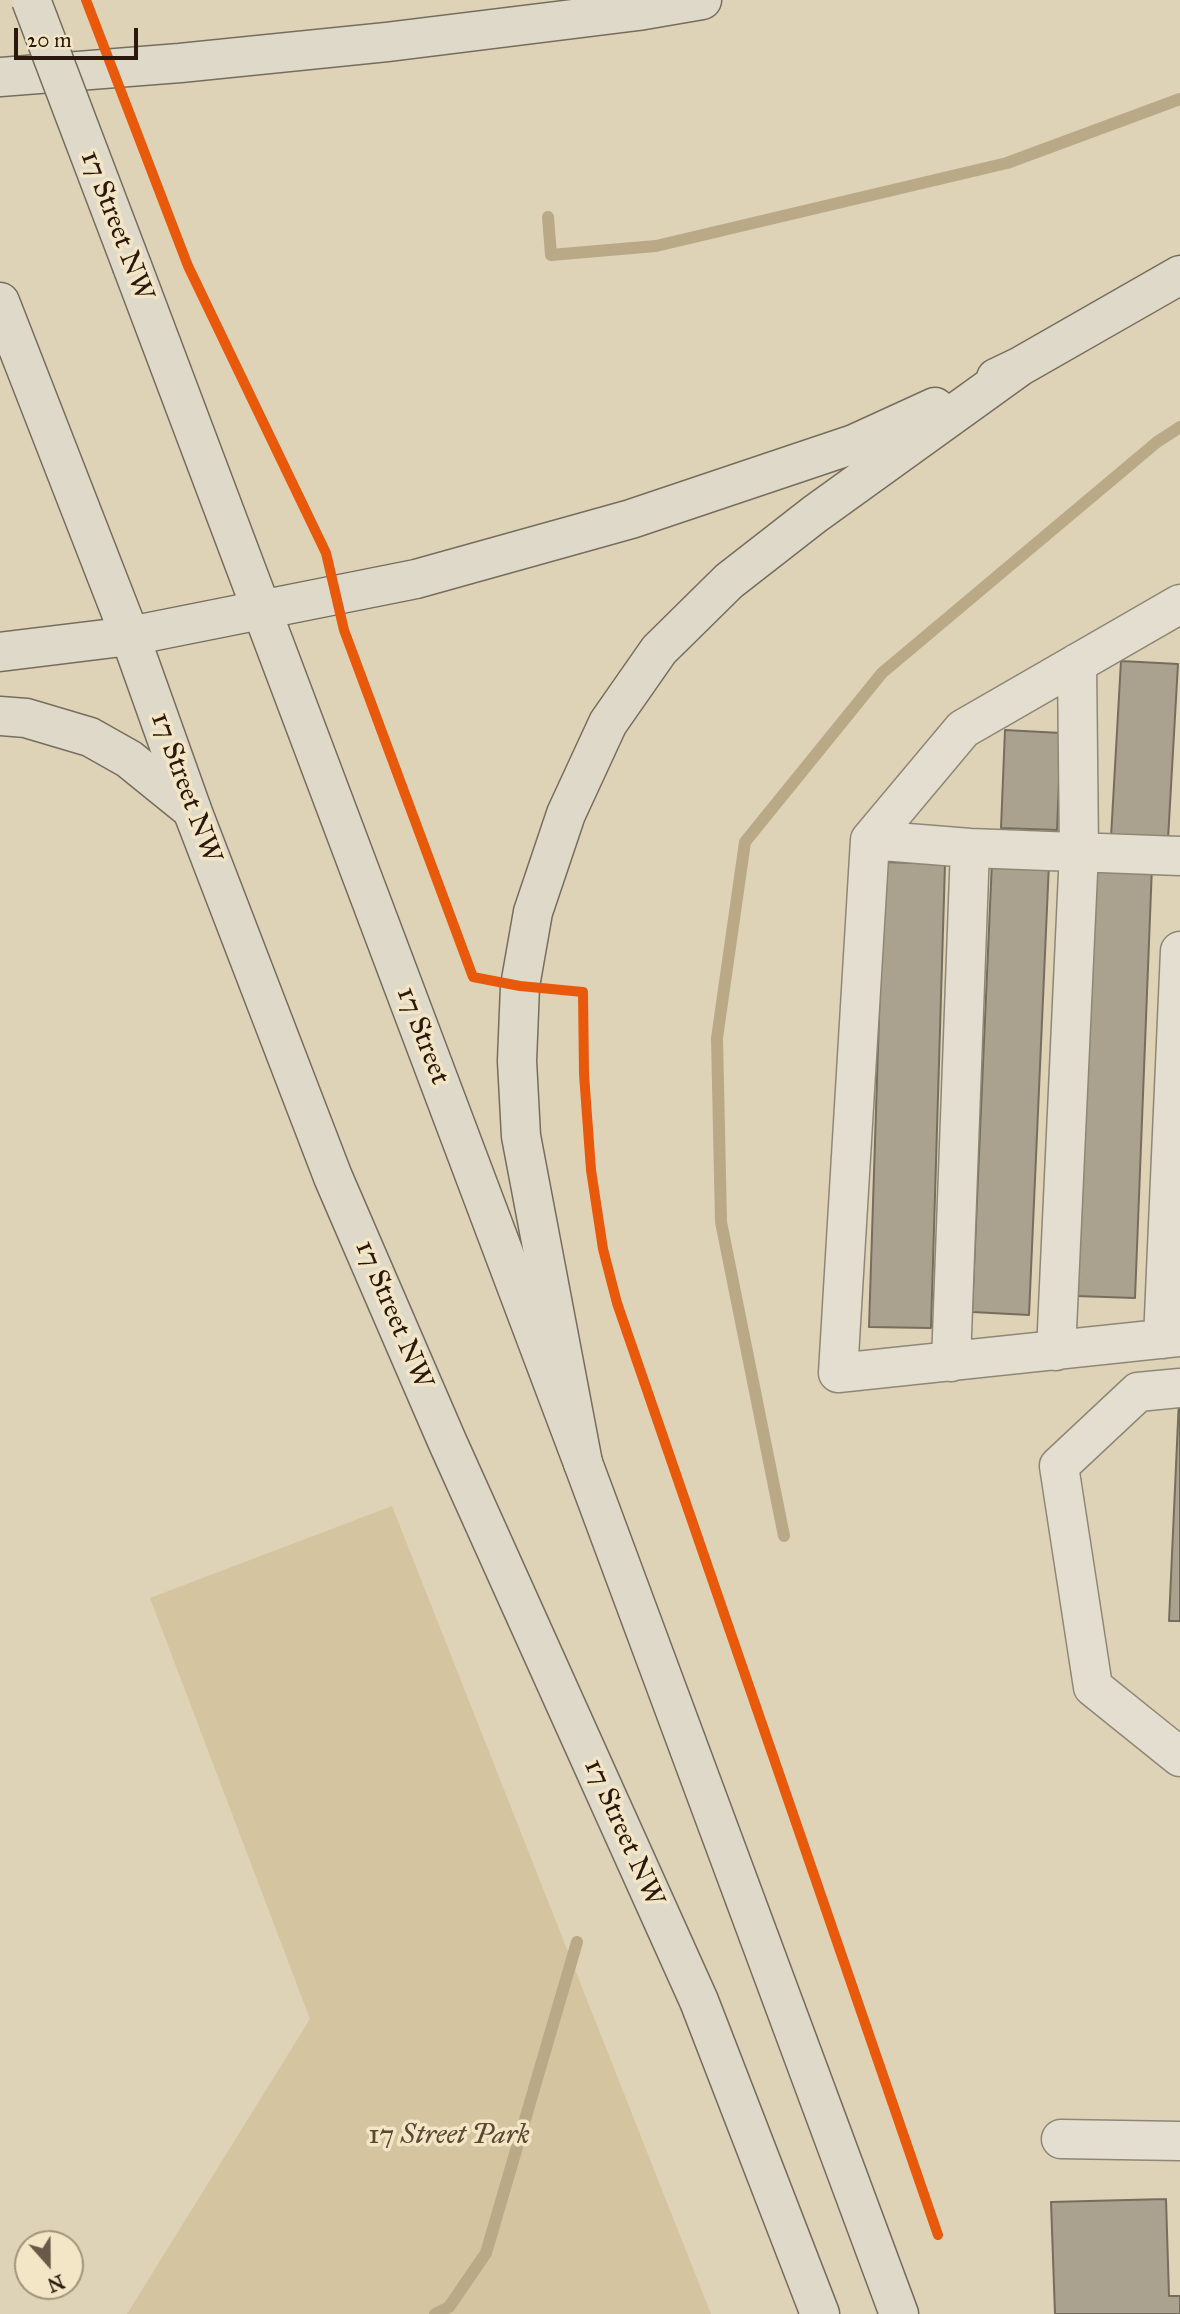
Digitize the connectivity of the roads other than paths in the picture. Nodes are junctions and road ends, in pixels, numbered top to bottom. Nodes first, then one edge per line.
1 (31, 0) edge
2 (702, 0) edge
3 (0, 77) edge
4 (1180, 275) edge
5 (0, 302) edge
6 (1019, 368) junction
7 (1180, 604) edge
8 (261, 609) junction
9 (130, 636) junction
10 (0, 652) edge
11 (1077, 663) junction
12 (0, 716) edge
13 (192, 810) junction
14 (870, 840) junction
15 (970, 848) junction
16 (1079, 851) junction
17 (1180, 856) edge
18 (1180, 951) edge
19 (1172, 1338) edge
20 (1056, 1351) junction
21 (951, 1362) junction
22 (1180, 1388) edge
23 (583, 1463) junction
24 (1180, 1757) edge
25 (1061, 2139) dead end
26 (1180, 2141) edge
27 (820, 2314) edge
28 (899, 2314) edge

1 - 8 main road, 17 Street NW, bridge
2 - 3 main road
4 - 6 main road
5 - 9 main road, 17 Street NW
6 - 8 main road
6 - 23 main road
7 - 11 lane
8 - 9 main road
8 - 23 main road, 17 Street
9 - 10 main road
9 - 13 main road, 17 Street NW
11 - 14 lane
11 - 16 lane
12 - 13 main road
13 - 27 main road, 17 Street NW
14 - 15 lane
14 - 21 lane
15 - 16 lane
15 - 21 lane
16 - 17 lane
16 - 20 lane
18 - 19 lane
19 - 20 lane
20 - 21 lane
22 - 24 lane
23 - 28 main road
25 - 26 lane

